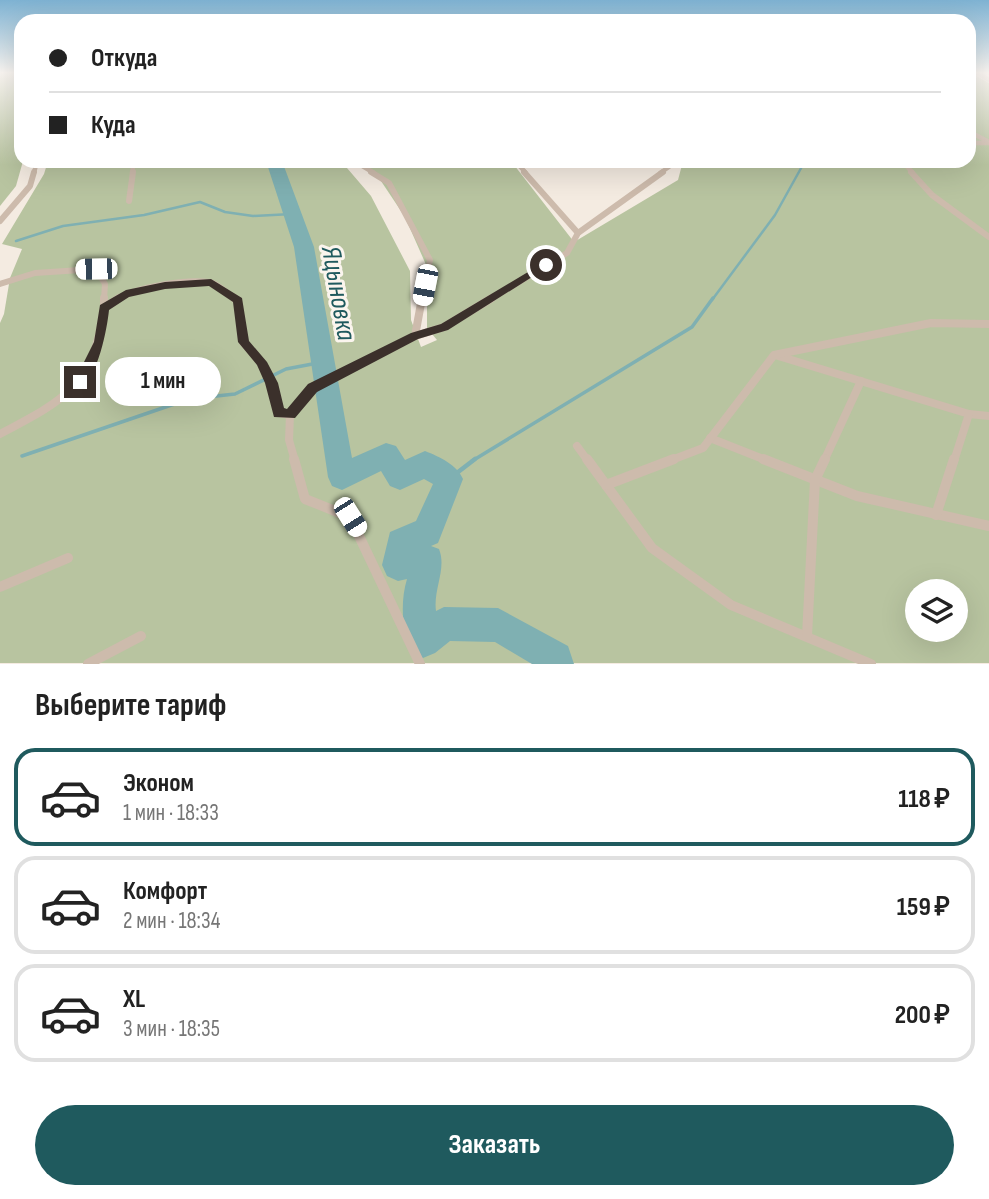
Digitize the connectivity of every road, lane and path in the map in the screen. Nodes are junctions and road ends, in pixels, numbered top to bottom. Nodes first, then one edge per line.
1 (35, 168) edge
2 (133, 168) edge
3 (365, 168) edge
4 (521, 168) edge
5 (668, 168) edge
6 (908, 168) edge
7 (129, 201) dead end
8 (0, 221) edge
9 (578, 233) junction
10 (989, 237) edge
11 (0, 284) edge
12 (104, 308) junction
13 (989, 324) edge
14 (415, 336) junction
15 (774, 355) junction
16 (861, 381) junction
17 (969, 414) junction
18 (290, 415) junction
19 (989, 416) edge
20 (0, 434) edge
21 (710, 439) junction
22 (577, 446) dead end
23 (815, 480) junction
24 (606, 485) junction
25 (936, 515) junction
26 (989, 526) edge
27 (68, 558) dead end
28 (0, 587) edge
29 (141, 636) dead end
30 (807, 636) junction
31 (88, 663) edge
32 (420, 663) edge
33 (871, 663) edge

1 - 8 lane
2 - 7 lane
3 - 14 lane
4 - 9 lane
5 - 9 lane
6 - 10 lane
9 - 14 lane
11 - 12 lane
12 - 18 lane
12 - 20 lane
13 - 15 lane
14 - 18 lane
15 - 16 lane
15 - 21 lane
16 - 17 lane
16 - 23 lane
17 - 19 lane
17 - 25 lane
18 - 32 lane
21 - 23 lane
21 - 24 lane
22 - 24 lane
23 - 25 lane
23 - 30 lane
24 - 30 lane
25 - 26 lane
27 - 28 lane
29 - 31 lane
30 - 33 lane

